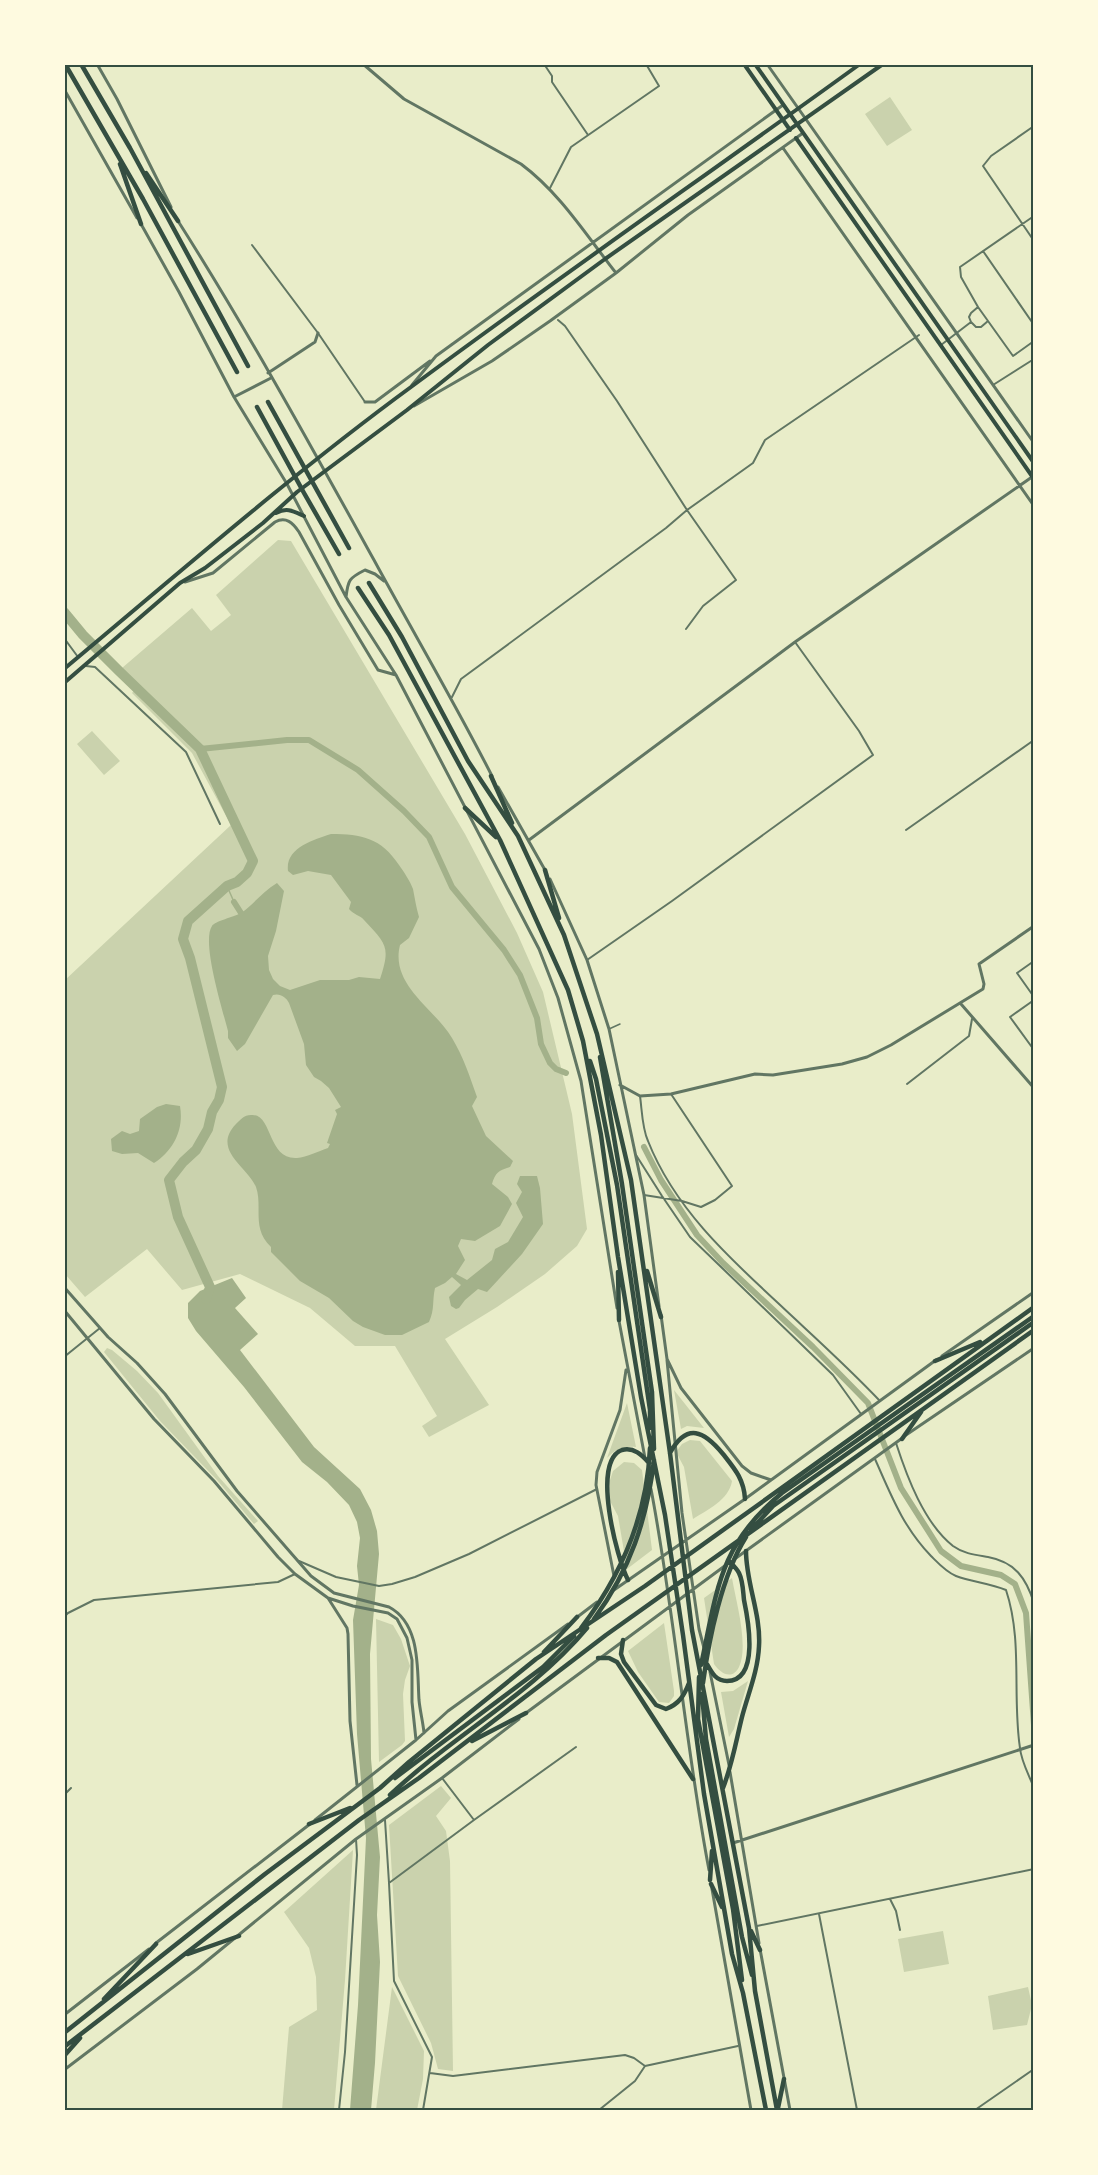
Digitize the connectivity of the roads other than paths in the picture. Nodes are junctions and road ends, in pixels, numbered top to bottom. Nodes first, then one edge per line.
1 (65, 64) edge
2 (81, 64) edge
3 (97, 64) edge
4 (363, 64) edge
5 (544, 64) edge
6 (646, 64) edge
7 (744, 64) edge
8 (755, 64) edge
9 (768, 64) edge
10 (860, 64) edge
11 (882, 64) edge
12 (64, 89) edge
13 (783, 105) junction
14 (799, 109) junction
15 (776, 110) junction
16 (790, 115) junction
17 (807, 119) junction
18 (783, 120) junction
19 (798, 125) junction
20 (1034, 126) edge
21 (790, 130) junction
22 (803, 133) junction
23 (588, 135) junction
24 (796, 138) junction
25 (130, 148) junction
26 (783, 148) junction
27 (117, 153) junction
28 (550, 188) junction
29 (1034, 216) edge
30 (178, 221) junction
31 (141, 224) junction
32 (1022, 224) junction
33 (1034, 241) edge
34 (594, 243) junction
35 (252, 245) dead end
36 (600, 251) junction
37 (983, 251) junction
38 (605, 259) junction
39 (616, 273) junction
40 (978, 308) junction
41 (558, 320) dead end
42 (988, 321) junction
43 (971, 322) junction
44 (1034, 325) edge
45 (318, 333) junction
46 (956, 333) junction
47 (918, 336) junction
48 (948, 340) junction
49 (1034, 341) edge
50 (940, 345) junction
51 (436, 356) junction
52 (1034, 359) edge
53 (248, 366) dead end
54 (237, 372) dead end
55 (270, 375) junction
56 (993, 385) junction
57 (410, 387) junction
58 (234, 397) junction
59 (268, 402) dead end
60 (365, 402) joint
61 (257, 407) dead end
62 (407, 410) junction
63 (1034, 443) edge
64 (318, 459) junction
65 (1034, 463) edge
66 (325, 471) junction
67 (1033, 477) edge
68 (289, 482) junction
69 (1019, 486) junction
70 (295, 494) junction
71 (1034, 506) edge
72 (687, 510) junction
73 (304, 516) junction
74 (263, 523) junction
75 (349, 548) dead end
76 (339, 554) dead end
77 (180, 583) junction
78 (369, 583) dead end
79 (387, 585) junction
80 (358, 588) dead end
81 (346, 597) junction
82 (686, 630) dead end
83 (64, 638) edge
84 (795, 642) junction
85 (78, 657) junction
86 (86, 665) junction
87 (64, 669) edge
88 (396, 675) junction
89 (64, 683) edge
90 (450, 700) junction
91 (1034, 740) edge
92 (491, 776) junction
93 (465, 808) junction
94 (220, 824) dead end
95 (906, 830) dead end
96 (518, 836) junction
97 (500, 840) junction
98 (529, 840) junction
99 (545, 870) junction
100 (1034, 926) edge
101 (564, 935) junction
102 (586, 960) junction
103 (1034, 961) edge
104 (1034, 999) edge
105 (962, 1004) junction
106 (973, 1016) junction
107 (620, 1024) dead end
108 (609, 1029) junction
109 (597, 1034) junction
110 (583, 1041) junction
111 (1034, 1050) edge
112 (907, 1084) dead end
113 (620, 1085) junction
114 (1034, 1088) edge
115 (671, 1094) junction
116 (640, 1096) junction
117 (635, 1153) junction
118 (644, 1195) junction
119 (662, 1196) junction
120 (682, 1201) junction
121 (642, 1251) junction
122 (618, 1257) junction
123 (64, 1287) edge
124 (1034, 1292) edge
125 (1034, 1307) edge
126 (64, 1310) edge
127 (1034, 1316) edge
128 (661, 1317) junction
129 (619, 1320) junction
130 (1030, 1322) edge
131 (100, 1328) junction
132 (1034, 1330) edge
133 (88, 1337) junction
134 (988, 1339) junction
135 (1034, 1348) edge
136 (64, 1357) edge
137 (667, 1359) junction
138 (935, 1361) junction
139 (627, 1368) junction
140 (650, 1392) junction
141 (880, 1401) junction
142 (923, 1409) junction
143 (861, 1414) junction
144 (902, 1439) junction
145 (896, 1443) junction
146 (674, 1445) junction
147 (670, 1453) junction
148 (875, 1458) junction
149 (645, 1459) junction
150 (657, 1472) junction
151 (771, 1480) junction
152 (597, 1490) junction
153 (745, 1499) junction
154 (679, 1512) junction
155 (746, 1551) junction
156 (296, 1560) junction
157 (730, 1562) junction
158 (295, 1574) junction
159 (628, 1580) junction
160 (614, 1590) junction
161 (328, 1598) junction
162 (1034, 1603) edge
163 (64, 1609) edge
164 (68, 1613) junction
165 (64, 1617) edge
166 (577, 1617) junction
167 (692, 1630) junction
168 (623, 1640) junction
169 (598, 1658) junction
170 (537, 1659) junction
171 (709, 1668) junction
172 (544, 1669) junction
173 (689, 1682) junction
174 (683, 1698) junction
175 (526, 1713) junction
176 (424, 1733) junction
177 (416, 1740) junction
178 (1034, 1745) edge
179 (461, 1746) junction
180 (576, 1747) dead end
181 (1022, 1749) junction
182 (730, 1771) junction
183 (442, 1778) junction
184 (693, 1779) junction
185 (357, 1785) junction
186 (71, 1788) dead end
187 (380, 1788) junction
188 (723, 1788) junction
189 (1034, 1788) edge
190 (64, 1795) edge
191 (358, 1805) junction
192 (380, 1805) junction
193 (384, 1817) junction
194 (474, 1820) junction
195 (309, 1824) junction
196 (356, 1839) junction
197 (712, 1839) junction
198 (741, 1841) junction
199 (733, 1843) junction
200 (1034, 1869) edge
201 (711, 1882) junction
202 (389, 1883) junction
203 (890, 1899) junction
204 (736, 1908) junction
205 (819, 1914) junction
206 (725, 1915) junction
207 (752, 1927) junction
208 (900, 1930) dead end
209 (239, 1936) junction
210 (156, 1944) junction
211 (760, 1950) joint
212 (183, 1956) junction
213 (755, 1991) junction
214 (743, 1993) junction
215 (92, 2012) junction
216 (64, 2015) edge
217 (88, 2028) junction
218 (64, 2032) edge
219 (738, 2046) junction
220 (64, 2047) edge
221 (64, 2056) edge
222 (645, 2066) junction
223 (1034, 2069) edge
224 (64, 2070) edge
225 (430, 2073) junction
226 (784, 2079) junction
227 (339, 2110) edge
228 (423, 2110) edge
229 (600, 2110) edge
230 (751, 2110) edge
231 (766, 2110) edge
232 (777, 2110) edge
233 (790, 2110) edge
234 (857, 2110) edge
235 (975, 2110) edge

1 - 27 highway
2 - 25 highway
3 - 30 street
4 - 28 street
5 - 23 street
6 - 23 street
7 - 15 main road
8 - 13 main road
9 - 14 street
10 - 14 main road
11 - 17 main road
12 - 31 street
13 - 15 street
13 - 16 main road
14 - 16 main road
14 - 17 street
15 - 18 main road
15 - 34 street
16 - 18 main road
16 - 19 main road
17 - 19 main road
17 - 46 street
18 - 21 main road
18 - 36 main road
19 - 21 main road
19 - 22 main road
20 - 32 street
21 - 38 main road
22 - 24 street
22 - 48 main road
23 - 28 street
24 - 26 street
24 - 50 main road
25 - 30 highway
25 - 53 highway
26 - 39 street
26 - 47 street
27 - 31 highway
27 - 54 highway
28 - 34 street
29 - 32 street
30 - 55 street
31 - 58 street
32 - 33 street
32 - 37 street
34 - 36 street
34 - 51 street
35 - 45 street
36 - 38 street
36 - 57 main road
37 - 40 street
37 - 44 street
38 - 39 street
38 - 62 main road
39 - 62 street
40 - 42 street
40 - 43 street
41 - 72 street
42 - 43 street
42 - 49 street
43 - 46 street
45 - 55 street
45 - 60 street
46 - 48 street
46 - 56 street
47 - 69 street
47 - 72 street
48 - 50 street
48 - 65 main road
50 - 67 main road
51 - 57 street
51 - 60 street
52 - 56 street
55 - 58 street
55 - 64 street
56 - 63 street
57 - 64 main road
58 - 68 street
59 - 75 highway
61 - 76 highway
62 - 66 main road
64 - 66 street
64 - 68 main road
66 - 70 main road
66 - 79 street
67 - 69 street
68 - 70 street
68 - 85 main road
69 - 71 street
69 - 84 street
70 - 73 street
70 - 74 main road
72 - 82 street
72 - 90 street
73 - 74 main road
73 - 81 street
74 - 77 main road
77 - 86 main road
77 - 88 street
78 - 96 highway
79 - 81 street
79 - 90 street
80 - 97 highway
81 - 88 street
83 - 85 street
84 - 98 street
84 - 102 street
85 - 87 main road
86 - 89 main road
86 - 94 street
88 - 93 street
90 - 92 street
91 - 95 street
92 - 96 highway
92 - 98 street
93 - 97 highway
93 - 129 street
96 - 101 highway
97 - 110 highway
98 - 99 street
99 - 101 highway
99 - 102 street
100 - 105 street
101 - 109 highway
102 - 108 street
103 - 104 street
104 - 111 street
105 - 106 street
105 - 115 street
106 - 112 street
106 - 114 street
107 - 108 lane
108 - 113 street
109 - 121 highway
109 - 140 highway
110 - 122 highway
110 - 140 highway
113 - 116 street
113 - 117 street
115 - 116 street
115 - 120 street
116 - 120 street
117 - 118 street
117 - 119 street
118 - 119 street
118 - 128 street
119 - 120 street
119 - 143 street
120 - 141 street
121 - 128 highway
121 - 147 highway
122 - 129 highway
122 - 150 highway
123 - 131 street
124 - 138 street
125 - 134 highway
126 - 133 street
127 - 130 highway
128 - 137 street
129 - 139 street
130 - 204 highway
131 - 133 street
131 - 156 street
132 - 142 highway
133 - 136 street
133 - 158 street
134 - 138 highway
134 - 170 highway
135 - 144 street
137 - 146 street
137 - 151 street
138 - 141 street
139 - 149 street
139 - 152 street
140 - 172 highway
141 - 143 street
142 - 144 highway
142 - 179 highway
143 - 151 street
144 - 145 street
145 - 148 street
145 - 162 street
146 - 147 highway
146 - 153 highway
146 - 154 street
147 - 154 highway
148 - 155 street
148 - 181 street
149 - 150 highway
149 - 159 highway
149 - 174 street
150 - 173 highway
151 - 153 street
152 - 156 street
152 - 160 street
153 - 159 street
154 - 167 highway
154 - 171 street
155 - 157 street
155 - 182 highway
156 - 176 street
157 - 168 street
157 - 171 highway
158 - 161 street
158 - 164 street
159 - 160 street
160 - 166 street
161 - 177 street
161 - 185 street
163 - 164 street
164 - 165 street
166 - 170 highway
166 - 176 street
167 - 171 highway
167 - 188 highway
168 - 169 street
168 - 174 highway
169 - 175 street
169 - 184 highway
170 - 187 highway
171 - 182 street
172 - 187 highway
172 - 192 highway
173 - 174 highway
173 - 197 highway
174 - 184 street
175 - 179 highway
175 - 183 street
176 - 177 street
177 - 185 street
178 - 181 street
179 - 192 highway
180 - 194 street
181 - 189 street
181 - 198 street
182 - 188 highway
182 - 198 street
183 - 193 street
183 - 194 street
184 - 201 street
185 - 195 street
186 - 190 street
187 - 191 highway
188 - 199 highway
191 - 195 highway
191 - 215 highway
192 - 212 highway
193 - 196 street
193 - 202 street
194 - 202 street
195 - 210 street
196 - 209 street
196 - 227 street
197 - 201 highway
197 - 206 highway
198 - 199 street
198 - 207 street
199 - 207 highway
200 - 203 street
201 - 206 highway
201 - 219 street
202 - 225 street
203 - 205 street
203 - 208 street
204 - 213 highway
204 - 214 highway
205 - 207 street
205 - 234 street
206 - 214 highway
207 - 211 highway
207 - 213 highway
209 - 212 highway
209 - 224 street
210 - 215 highway
210 - 216 street
211 - 226 street
212 - 217 highway
213 - 232 highway
214 - 231 highway
215 - 218 highway
217 - 220 highway
217 - 221 highway
219 - 222 street
219 - 230 street
222 - 225 street
222 - 229 street
223 - 235 street
225 - 228 street
226 - 232 highway
226 - 233 street

